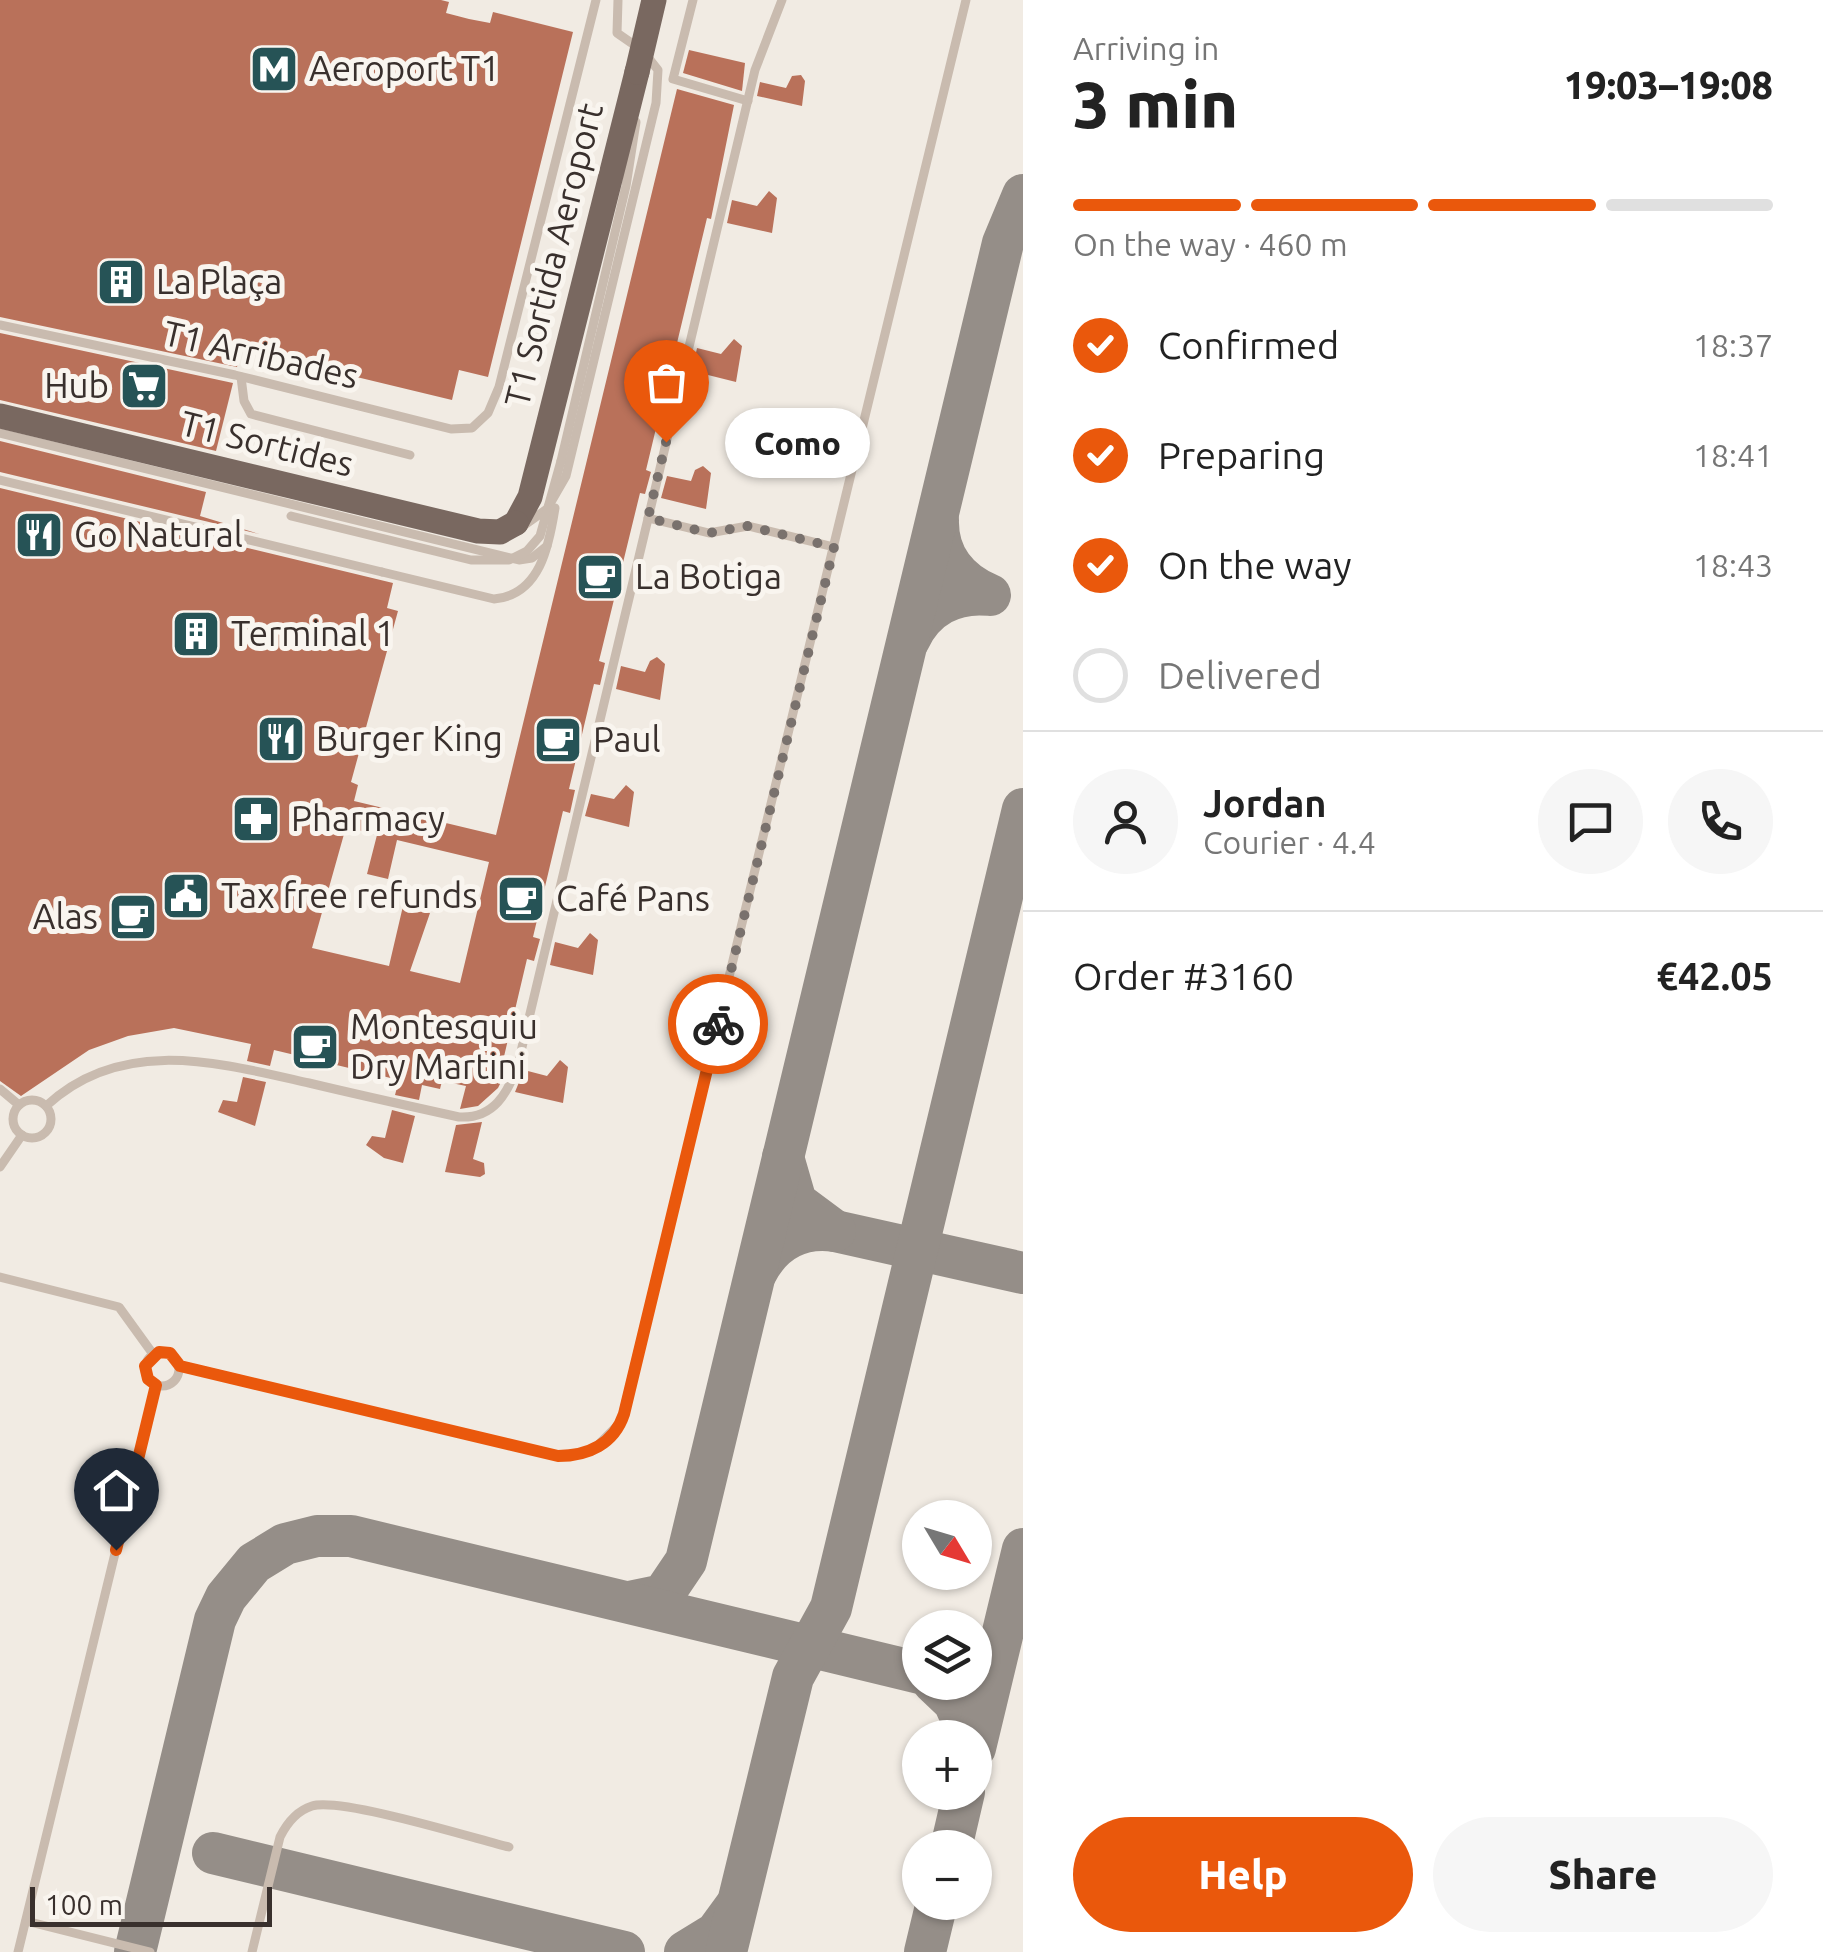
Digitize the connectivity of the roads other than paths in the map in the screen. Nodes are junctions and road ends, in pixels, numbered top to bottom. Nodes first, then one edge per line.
1 (596, 0) edge
2 (618, 0) edge
3 (654, 0) edge
4 (693, 0) edge
5 (782, 0) edge
6 (966, 0) edge
7 (637, 72) junction
8 (748, 101) junction
9 (0, 325) edge
10 (241, 377) junction
11 (0, 404) edge
12 (0, 416) edge
13 (0, 433) edge
14 (410, 455) dead end
15 (566, 476) junction
16 (0, 480) edge
17 (292, 516) dead end
18 (648, 518) junction
19 (516, 524) joint
20 (547, 531) junction
21 (834, 547) junction
22 (0, 1090) edge
23 (19, 1105) junction
24 (46, 1106) junction
25 (22, 1135) junction
26 (0, 1167) edge
27 (0, 1277) edge
28 (154, 1354) junction
29 (180, 1366) junction
30 (156, 1385) junction
31 (510, 1847) dead end
32 (26, 1921) junction
33 (18, 1952) edge
34 (150, 1952) edge
35 (252, 1952) edge

1 - 10 lane, T1 Arribades
2 - 15 lane
3 - 7 main road, T1 Sortida Aeroport, bridge
4 - 8 lane
5 - 8 lane
6 - 21 lane
7 - 19 main road, T1 Sortida Aeroport
7 - 20 lane, bridge
8 - 18 lane
9 - 10 lane, T1 Arribades
10 - 14 lane
11 - 15 lane
12 - 19 main road, T1 Sortides, bridge
13 - 15 lane
16 - 20 lane, bridge
17 - 20 lane, bridge
18 - 21 lane
18 - 24 lane
21 - 29 lane
22 - 23 lane
23 - 24 lane
23 - 25 lane
24 - 25 lane
25 - 26 lane
27 - 28 lane
28 - 29 lane
28 - 30 lane
29 - 30 lane
30 - 32 lane
31 - 35 lane
32 - 33 lane
32 - 34 lane

